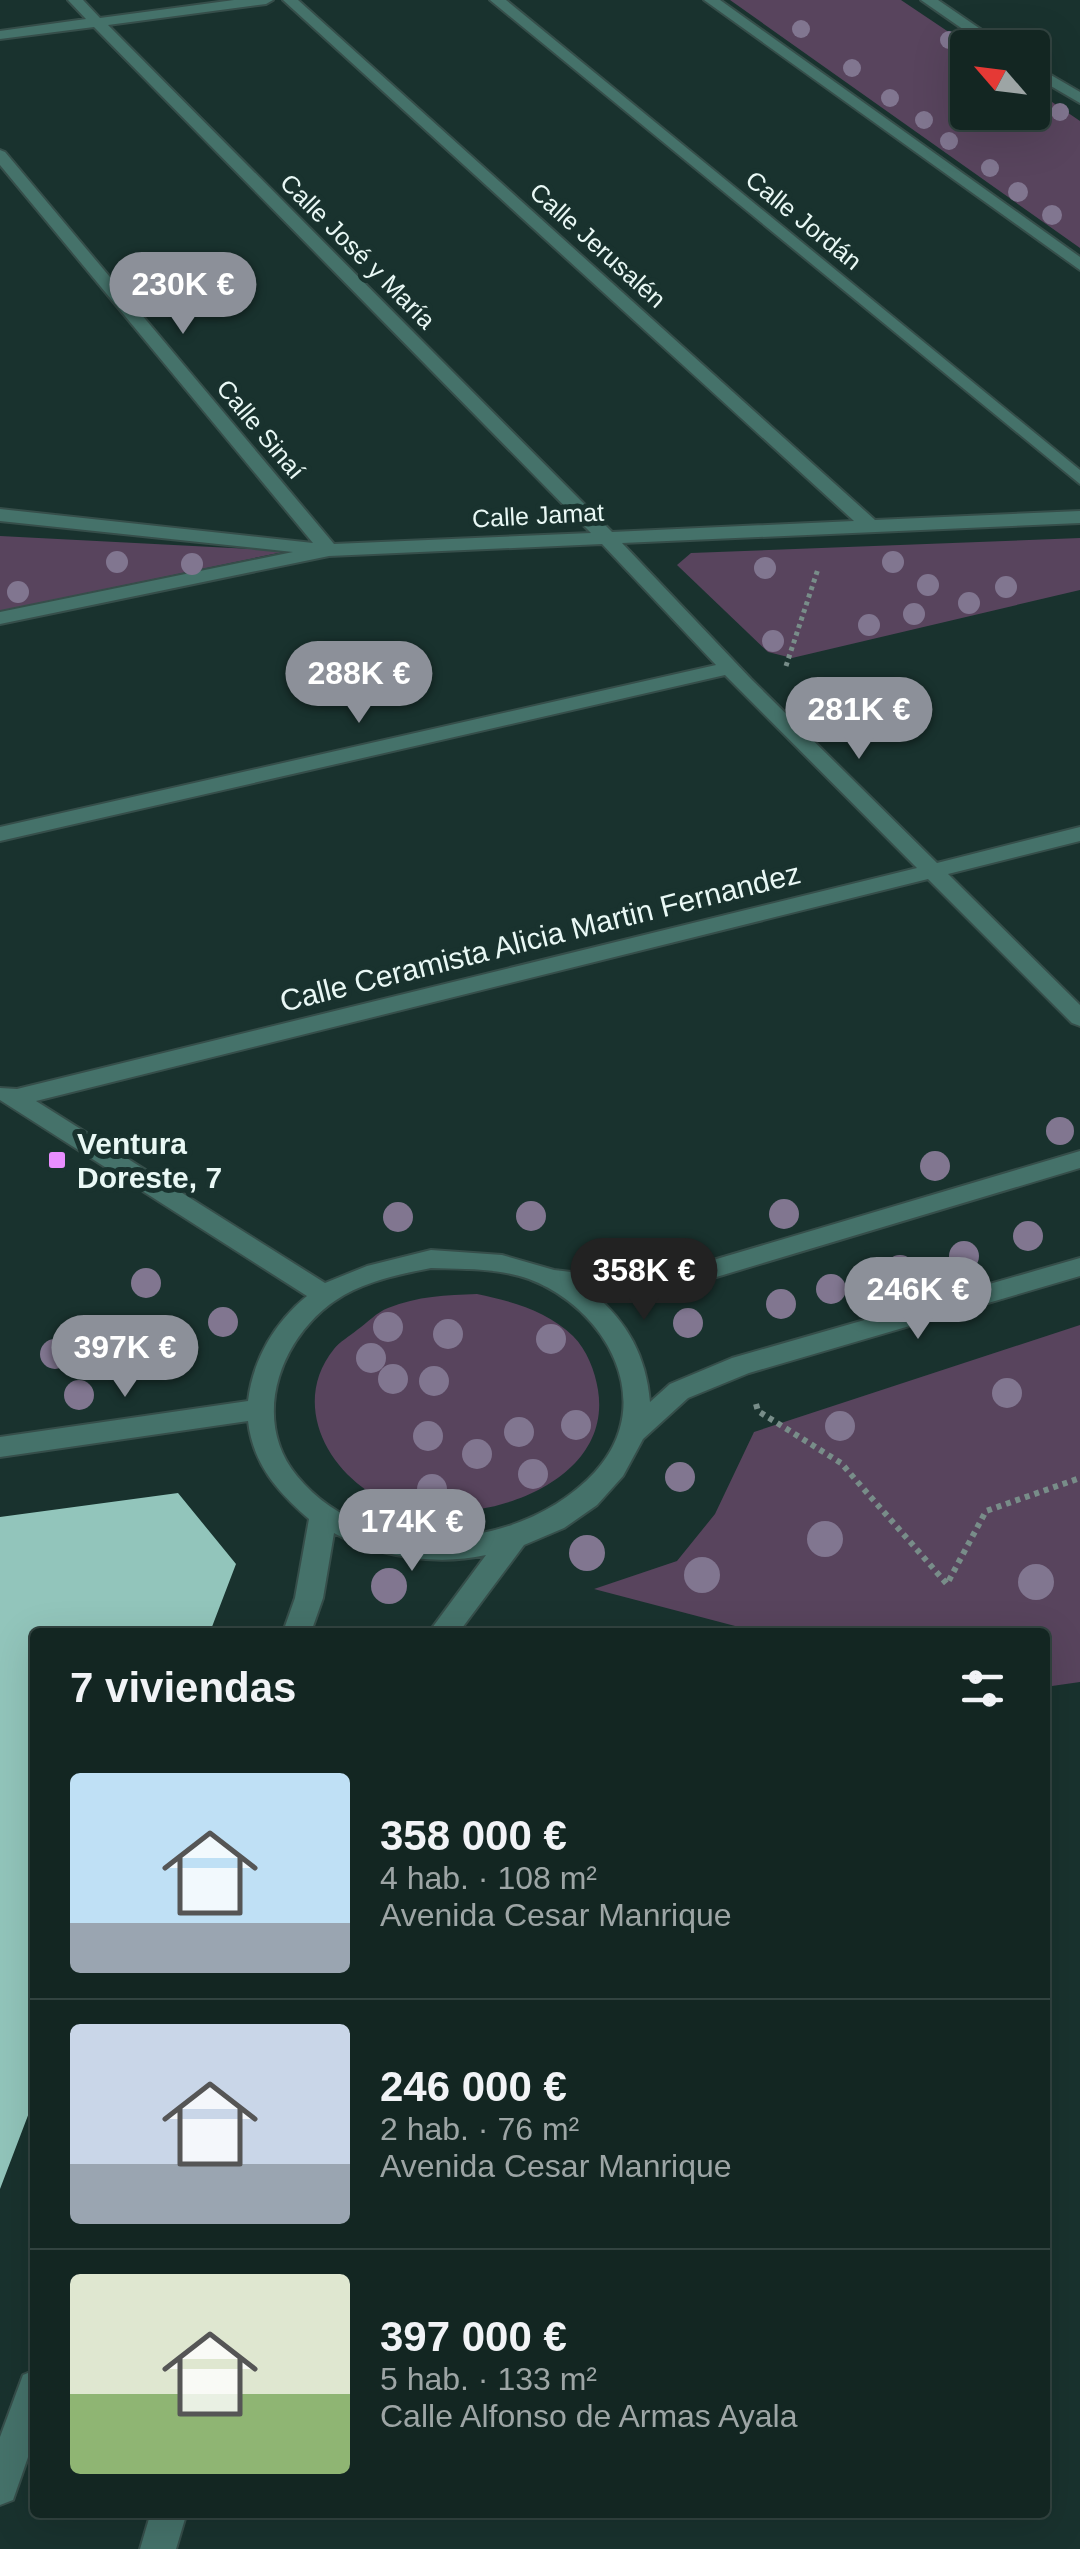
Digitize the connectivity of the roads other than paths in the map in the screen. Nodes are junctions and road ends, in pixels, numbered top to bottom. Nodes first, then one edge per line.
1 (75, 0) edge
2 (266, 0) edge
3 (290, 0) edge
4 (497, 0) edge
5 (711, 0) edge
6 (928, 0) edge
7 (97, 23) junction
8 (974, 30) edge
9 (0, 36) edge
10 (1050, 80) edge
11 (1080, 99) edge
12 (0, 155) edge
13 (1080, 264) edge
14 (1080, 479) edge
15 (3, 510) edge
16 (1080, 518) edge
17 (871, 527) junction
18 (606, 536) junction
19 (329, 550) junction
20 (0, 618) edge
21 (737, 676) junction
22 (0, 834) edge
23 (1080, 834) edge
24 (932, 871) junction
25 (1080, 1018) edge
26 (7, 1094) edge
27 (1080, 1159) edge
28 (1080, 1267) edge
29 (544, 1275) junction
30 (325, 1296) junction
31 (258, 1408) junction
32 (635, 1431) junction
33 (0, 1447) edge
34 (322, 1516) junction
35 (513, 1540) junction
36 (298, 1628) edge
37 (446, 1628) edge
38 (30, 2401) edge
39 (0, 2487) edge
40 (168, 2518) edge
41 (158, 2549) edge

1 - 7 street, Calle José y María
2 - 7 street
3 - 17 street, Calle Jerusalén
4 - 14 street, Calle Jordán
5 - 13 street
6 - 8 street
7 - 9 street
7 - 18 street, Calle José y María
10 - 11 street
12 - 19 street, Calle Sinaí
15 - 19 street, Calle Jamat
16 - 17 street, Calle Jamat
17 - 18 street, Calle Jamat
18 - 19 street, Calle Jamat
18 - 21 street, Calle José y María
19 - 20 street
21 - 22 street
21 - 24 street, Calle José y María
23 - 24 street, Calle Ceramista Alicia Martin Fernandez
24 - 25 street, Calle José y María
24 - 26 street, Calle Ceramista Alicia Martin Fernandez
26 - 30 street
27 - 29 street
28 - 32 street
29 - 30 street
29 - 32 street
30 - 31 street
31 - 33 street
31 - 34 street
32 - 35 street
34 - 35 street
34 - 36 street
35 - 37 street
38 - 39 street
40 - 41 street

